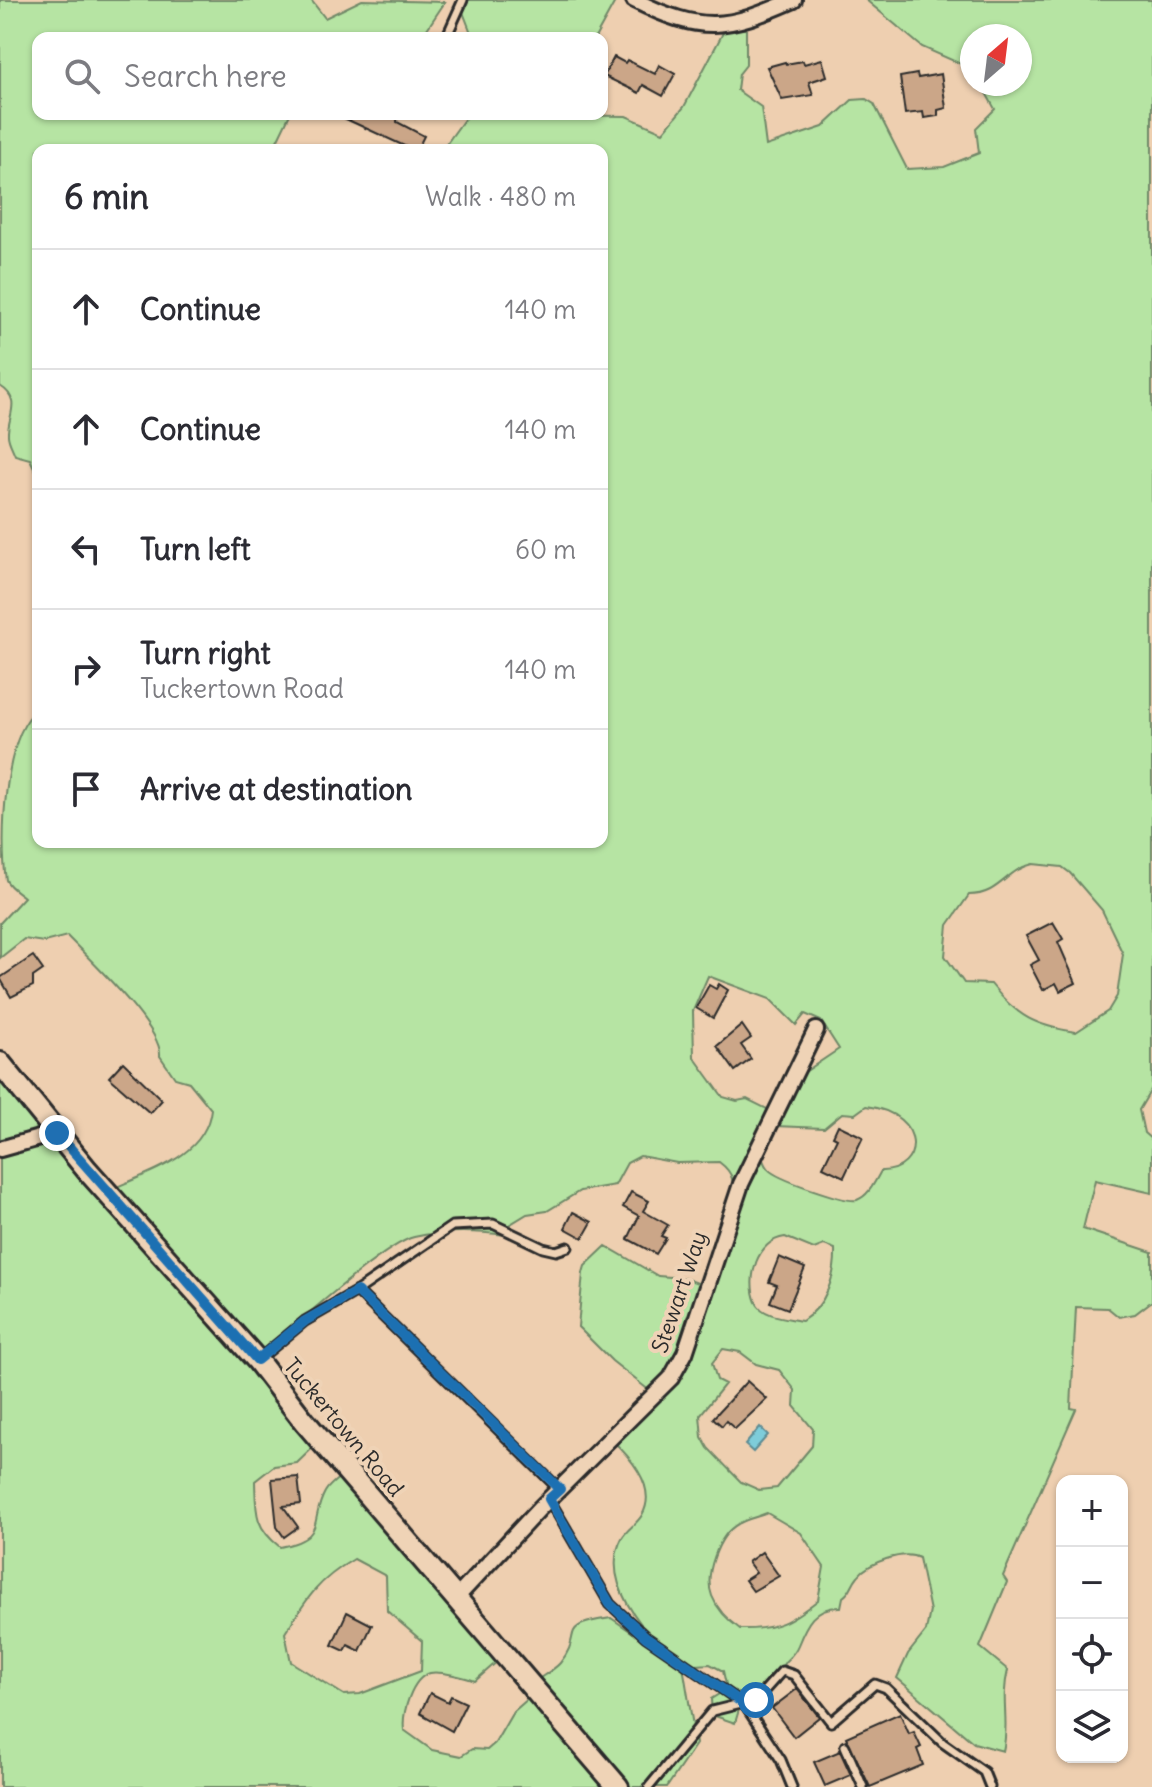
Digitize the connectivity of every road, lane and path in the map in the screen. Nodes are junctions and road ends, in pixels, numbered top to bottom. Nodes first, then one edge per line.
1 (463, 0) edge
2 (634, 0) edge
3 (794, 0) edge
4 (449, 32) edge
5 (816, 1030) dead end
6 (0, 1063) edge
7 (57, 1133) junction
8 (0, 1149) edge
9 (568, 1247) dead end
10 (357, 1291) junction
11 (257, 1360) junction
12 (555, 1494) junction
13 (457, 1597) junction
14 (744, 1704) junction
15 (845, 1746) dead end
16 (618, 1787) edge
17 (649, 1787) edge
18 (792, 1787) edge
19 (863, 1787) edge
20 (990, 1787) edge

1 - 4 lane
2 - 3 street
5 - 12 street, Stewart Way
6 - 7 street, Tuckertown Road
7 - 8 street
7 - 11 street, Tuckertown Road
9 - 10 lane
10 - 11 lane
10 - 12 lane
11 - 13 street, Tuckertown Road
12 - 13 street, Stewart Way
12 - 14 lane
13 - 16 street, Tuckertown Road
14 - 17 lane
14 - 18 lane
14 - 20 lane
15 - 19 lane

